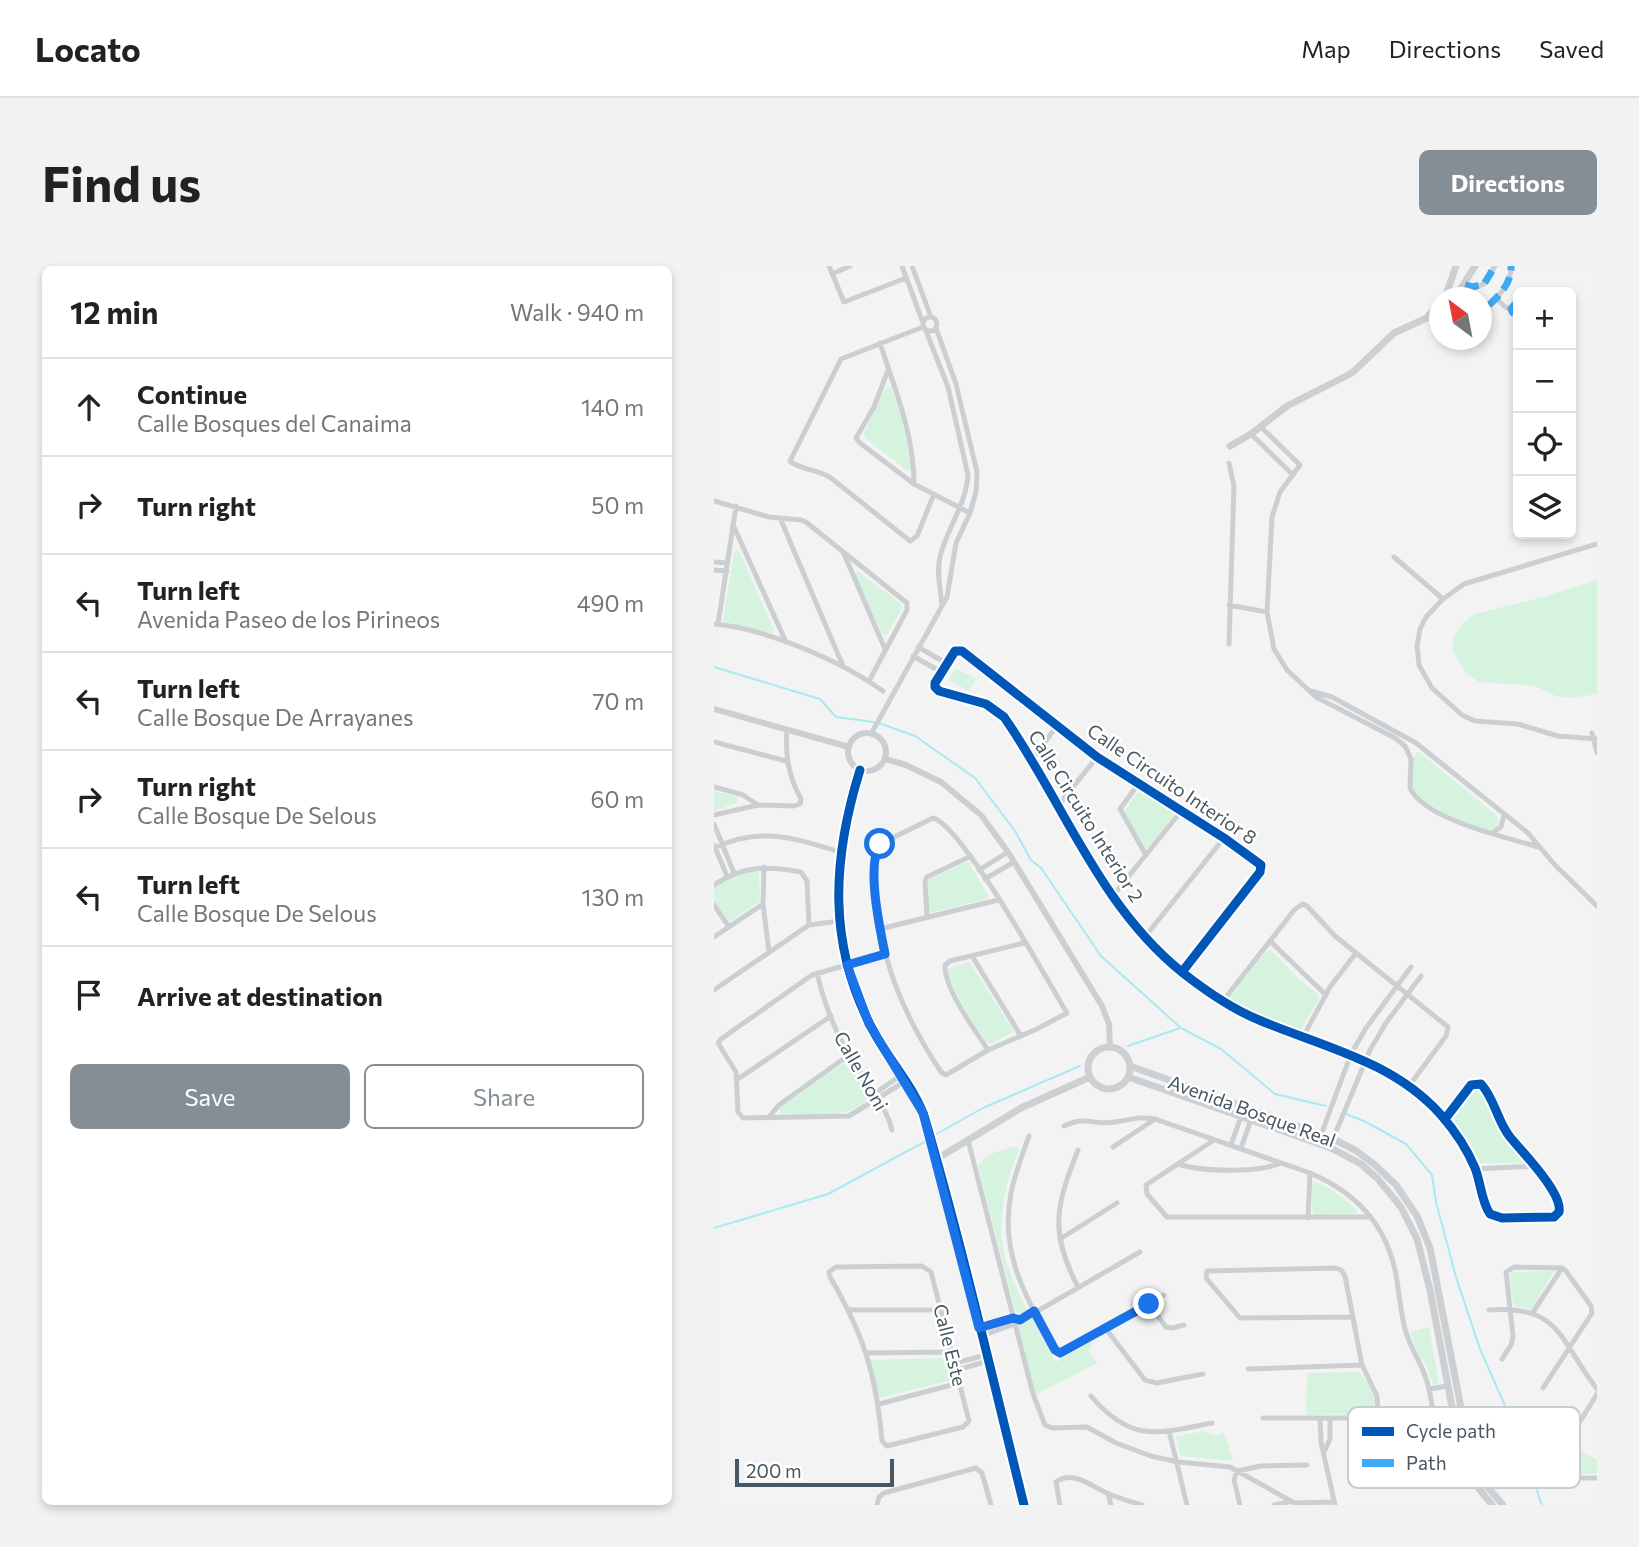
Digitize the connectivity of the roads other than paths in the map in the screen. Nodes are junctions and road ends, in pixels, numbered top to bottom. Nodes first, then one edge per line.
1 (829, 266) edge
2 (850, 266) edge
3 (902, 266) edge
4 (912, 266) edge
5 (1456, 266) edge
6 (1475, 266) edge
7 (1495, 266) edge
8 (1511, 266) edge
9 (832, 274) junction
10 (1454, 275) junction
11 (906, 278) junction
12 (1465, 285) junction
13 (1449, 287) edge
14 (1496, 298) junction
15 (1492, 301) edge
16 (1513, 306) edge
17 (1511, 309) junction
18 (1513, 313) edge
19 (1429, 314) edge
20 (931, 317) junction
21 (1429, 317) edge
22 (1423, 320) junction
23 (924, 327) junction
24 (936, 328) junction
25 (880, 343) junction
26 (888, 370) junction
27 (1261, 427) junction
28 (1251, 434) junction
29 (1230, 446) dead end
30 (1285, 450) junction
31 (1276, 459) junction
32 (1229, 463) dead end
33 (1293, 475) junction
34 (915, 484) junction
35 (934, 494) junction
36 (714, 501) edge
37 (736, 506) junction
38 (961, 507) junction
39 (970, 513) junction
40 (780, 518) junction
41 (734, 527) junction
42 (1597, 544) edge
43 (842, 551) junction
44 (1394, 557) dead end
45 (714, 562) edge
46 (728, 563) junction
47 (714, 570) edge
48 (727, 571) junction
49 (1443, 599) junction
50 (1229, 605) junction
51 (942, 606) junction
52 (1266, 612) junction
53 (716, 624) edge
54 (786, 642) junction
55 (1229, 644) dead end
56 (918, 647) junction
57 (885, 649) junction
58 (913, 656) junction
59 (946, 663) junction
60 (844, 667) junction
61 (941, 672) junction
62 (869, 681) junction
63 (883, 691) dead end
64 (1311, 691) junction
65 (714, 709) edge
66 (1056, 727) junction
67 (787, 729) junction
68 (873, 731) junction
69 (1595, 736) edge
70 (714, 742) edge
71 (849, 747) junction
72 (1597, 753) edge
73 (1097, 757) junction
74 (885, 759) junction
75 (786, 761) junction
76 (1031, 761) junction
77 (860, 770) junction
78 (1139, 783) junction
79 (714, 787) edge
80 (758, 805) junction
81 (1057, 807) junction
82 (1182, 810) junction
83 (714, 814) edge
84 (1504, 816) junction
85 (714, 824) edge
86 (1492, 833) junction
87 (1224, 838) junction
88 (723, 844) junction
89 (714, 847) edge
90 (1538, 847) junction
91 (840, 852) junction
92 (1008, 852) junction
93 (1146, 855) junction
94 (971, 856) junction
95 (1014, 862) junction
96 (764, 867) junction
97 (979, 870) junction
98 (734, 873) junction
99 (727, 876) junction
100 (985, 879) junction
101 (714, 885) edge
102 (1112, 897) junction
103 (998, 900) junction
104 (763, 904) junction
105 (714, 905) edge
106 (1597, 906) edge
107 (927, 916) junction
108 (840, 921) junction
109 (809, 925) junction
110 (729, 927) junction
111 (880, 929) junction
112 (714, 937) edge
113 (1144, 938) junction
114 (1270, 942) junction
115 (1024, 943) junction
116 (769, 952) junction
117 (1356, 953) junction
118 (885, 954) junction
119 (972, 956) junction
120 (847, 965) junction
121 (1411, 967) dead end
122 (1182, 972) junction
123 (817, 973) junction
124 (1421, 976) dead end
125 (1397, 986) junction
126 (714, 990) edge
127 (1407, 994) junction
128 (1326, 995) junction
129 (1223, 1001) junction
130 (831, 1016) junction
131 (1021, 1036) junction
132 (1303, 1037) junction
133 (1110, 1047) junction
134 (988, 1050) junction
135 (1351, 1054) junction
136 (849, 1055) junction
137 (1365, 1060) junction
138 (1130, 1066) junction
139 (1090, 1077) junction
140 (1128, 1077) junction
141 (738, 1079) junction
142 (902, 1079) junction
143 (1409, 1086) junction
144 (875, 1096) junction
145 (1242, 1112) junction
146 (1252, 1115) junction
147 (768, 1117) junction
148 (1155, 1119) junction
149 (1445, 1119) junction
150 (1064, 1126) dead end
151 (892, 1130) dead end
152 (1321, 1135) junction
153 (1029, 1136) dead end
154 (1333, 1139) junction
155 (968, 1140) junction
156 (1214, 1140) junction
157 (1231, 1145) junction
158 (1113, 1147) dead end
159 (1241, 1148) junction
160 (1078, 1150) dead end
161 (935, 1160) junction
162 (1281, 1163) junction
163 (1178, 1164) junction
164 (1535, 1166) junction
165 (1475, 1169) junction
166 (1310, 1173) junction
167 (1117, 1203) dead end
168 (1371, 1217) junction
169 (1308, 1218) junction
170 (1060, 1239) junction
171 (1140, 1252) dead end
172 (1562, 1268) junction
173 (1078, 1287) junction
174 (1164, 1295) dead end
175 (1149, 1304) junction
176 (1510, 1308) junction
177 (849, 1310) junction
178 (941, 1310) junction
179 (1489, 1310) dead end
180 (1034, 1311) junction
181 (1533, 1312) junction
182 (1352, 1317) junction
183 (1439, 1319) junction
184 (1016, 1320) junction
185 (1184, 1325) dead end
186 (1106, 1329) junction
187 (980, 1332) junction
188 (1569, 1349) junction
189 (952, 1352) junction
190 (867, 1353) junction
191 (987, 1358) junction
192 (1502, 1359) dead end
193 (1362, 1366) junction
194 (956, 1367) junction
195 (1248, 1369) dead end
196 (1203, 1374) dead end
197 (959, 1383) junction
198 (1447, 1386) junction
199 (1543, 1388) dead end
200 (1429, 1389) junction
201 (1597, 1392) edge
202 (1091, 1396) dead end
203 (879, 1404) junction
204 (1378, 1407) edge
205 (1432, 1407) edge
206 (1451, 1407) edge
207 (1459, 1407) edge
208 (1263, 1418) dead end
209 (1320, 1418) junction
210 (1330, 1418) junction
211 (1348, 1418) edge
212 (1580, 1420) edge
213 (1212, 1423) dead end
214 (1169, 1431) junction
215 (1325, 1450) junction
216 (1178, 1462) junction
217 (1307, 1465) dead end
218 (1237, 1471) junction
219 (1479, 1488) edge
220 (1489, 1488) edge
221 (1108, 1493) junction
222 (1294, 1503) edge
223 (1335, 1503) edge
224 (877, 1505) edge
225 (991, 1505) edge
226 (1024, 1505) edge
227 (1060, 1505) edge
228 (1111, 1505) edge
229 (1142, 1505) edge
230 (1187, 1505) edge
231 (1240, 1505) edge
232 (1274, 1505) edge
233 (1492, 1505) edge
234 (1503, 1505) edge

1 - 9 street
2 - 9 street
3 - 11 street
4 - 20 street
5 - 10 main road
6 - 12 main road
7 - 12 street
8 - 14 street
9 - 11 street
10 - 12 main road
10 - 13 main road
11 - 23 street
14 - 15 street
14 - 17 street
16 - 17 street
17 - 18 street
19 - 22 main road
20 - 23 street
20 - 24 street
21 - 22 main road
22 - 27 main road
23 - 24 street
23 - 25 street
23 - 38 street
24 - 39 street
25 - 26 street
25 - 35 street
26 - 34 street
26 - 34 street
27 - 28 main road
27 - 30 street
28 - 29 main road
28 - 31 street
30 - 31 street
30 - 33 street
31 - 33 street
32 - 50 street
33 - 52 street
34 - 35 street
35 - 38 street
36 - 37 street
37 - 40 street
37 - 41 street
38 - 39 street
38 - 51 street
39 - 51 street
40 - 43 street
40 - 60 street
41 - 46 street
41 - 54 street
42 - 49 street
43 - 57 street
43 - 57 street
44 - 49 street
45 - 46 street
46 - 48 street
47 - 48 street
48 - 53 street
49 - 69 street
50 - 52 street
50 - 55 street
51 - 56 street
52 - 64 street
53 - 54 street
54 - 60 street
56 - 58 street
56 - 59 street
57 - 62 street
58 - 61 street
58 - 68 street
59 - 61 street
59 - 66 street, Calle Circuito Interior 8
60 - 62 street
61 - 76 street, Calle Circuito Interior 2
62 - 63 street
64 - 84 street
64 - 86 street
65 - 67 street
66 - 73 street, Calle Circuito Interior 8
66 - 76 street
67 - 71 street
67 - 75 street
68 - 71 street
68 - 74 street
69 - 72 street
70 - 75 street
71 - 77 street
73 - 78 street, Calle Circuito Interior 8
73 - 81 street
74 - 77 street
74 - 92 street
75 - 80 street
76 - 81 street, Calle Circuito Interior 2
77 - 91 street
78 - 82 street, Calle Circuito Interior 8
78 - 93 street
79 - 80 street
80 - 83 street
81 - 102 street, Calle Circuito Interior 2
82 - 87 street, Calle Circuito Interior 8
82 - 93 street
84 - 86 street
84 - 90 street
85 - 88 street
86 - 90 street
87 - 113 street
87 - 122 street, Calle Circuito Interior 8
88 - 89 street
88 - 91 street
88 - 98 street
89 - 99 street
90 - 106 street
91 - 108 street
92 - 95 street
92 - 97 street
93 - 102 street
94 - 97 street
94 - 107 street
94 - 111 street
95 - 100 street
95 - 133 street
96 - 98 street
96 - 104 street
96 - 109 street
97 - 100 street
98 - 99 street
99 - 101 street
100 - 103 street
102 - 113 street, Calle Circuito Interior 2
103 - 107 street
103 - 115 street
104 - 110 street
104 - 116 street
105 - 110 street
107 - 111 street
108 - 109 street
108 - 120 street
109 - 116 street
110 - 112 street
111 - 118 street
113 - 122 street, Calle Circuito Interior 2
114 - 117 street
114 - 128 street
114 - 129 street
115 - 119 street
115 - 131 street
116 - 126 street
117 - 125 street
117 - 128 street
118 - 120 street
118 - 134 street
119 - 131 street
119 - 134 street
120 - 123 street
120 - 142 street
121 - 125 street
122 - 129 street, Calle Circuito Interior 2
123 - 130 street, Calle Noni
123 - 141 street
124 - 127 street
125 - 127 street
125 - 135 street
127 - 137 street
127 - 143 street
128 - 132 street
129 - 132 street, Calle Circuito Interior 2
130 - 136 street, Calle Noni
130 - 141 street
131 - 134 street
132 - 135 street, Calle Circuito Interior 2
133 - 138 main road
133 - 139 main road
135 - 137 street, Calle Circuito Interior 2
135 - 152 street
136 - 144 street, Calle Noni
136 - 147 street
137 - 143 street, Calle Circuito Interior 2
137 - 154 street
138 - 140 main road
138 - 145 main road, Avenida Bosque Real
139 - 140 main road
139 - 155 main road
140 - 145 main road, Avenida Bosque Real
141 - 147 street
142 - 144 street
142 - 161 street
143 - 149 street, Calle Circuito Interior 2
144 - 147 street
144 - 151 street, Calle Noni
145 - 146 main road, Avenida Bosque Real
145 - 157 street
146 - 152 main road, Avenida Bosque Real
146 - 159 street
146 - 183 main road, Avenida Bosque Real
148 - 150 street
148 - 156 street
148 - 158 street
149 - 164 street
149 - 165 street, Calle Circuito Interior 2
152 - 154 main road, Avenida Bosque Real
153 - 180 street
154 - 183 main road, Avenida Bosque Real
155 - 161 main road
155 - 184 street
156 - 157 street
156 - 163 street
157 - 159 street
159 - 162 street
160 - 170 street
161 - 187 street
162 - 163 street
162 - 166 street
163 - 169 street
164 - 165 street
164 - 165 street, Calle Circuito Interior 2
166 - 168 street
166 - 169 street
167 - 170 street
168 - 169 street
168 - 200 street
170 - 173 street
171 - 173 street
172 - 176 street
172 - 181 street
172 - 188 street
173 - 180 street
174 - 175 street
175 - 185 street
175 - 186 street
176 - 179 street
176 - 181 street
176 - 192 street
177 - 178 street
177 - 178 street, Calle Este
177 - 190 street
178 - 189 street, Calle Este
180 - 184 street
180 - 186 street
181 - 188 street
182 - 182 street
182 - 193 street
183 - 198 main road, Avenida Bosque Real
183 - 207 main road, Avenida Bosque Real
184 - 187 street
184 - 216 street
186 - 196 street
187 - 191 street
188 - 199 street
188 - 201 street
189 - 190 street
189 - 194 street, Calle Este
190 - 203 street
191 - 194 street
191 - 226 street
193 - 195 street
193 - 204 street
194 - 197 street, Calle Este
197 - 203 street
197 - 203 street, Calle Este
198 - 200 street
198 - 206 main road, Avenida Bosque Real
200 - 205 street
201 - 212 street
202 - 214 street
208 - 209 street
209 - 210 street
209 - 215 street
210 - 211 street
210 - 215 street
213 - 214 street
214 - 216 street
215 - 223 street
216 - 218 street
216 - 230 street
217 - 218 street
218 - 222 street
218 - 231 street
219 - 233 main road, Avenida Bosque Real
220 - 234 main road, Avenida Bosque Real
221 - 227 street
221 - 228 street
221 - 229 street
222 - 223 street
222 - 232 street
224 - 225 street

